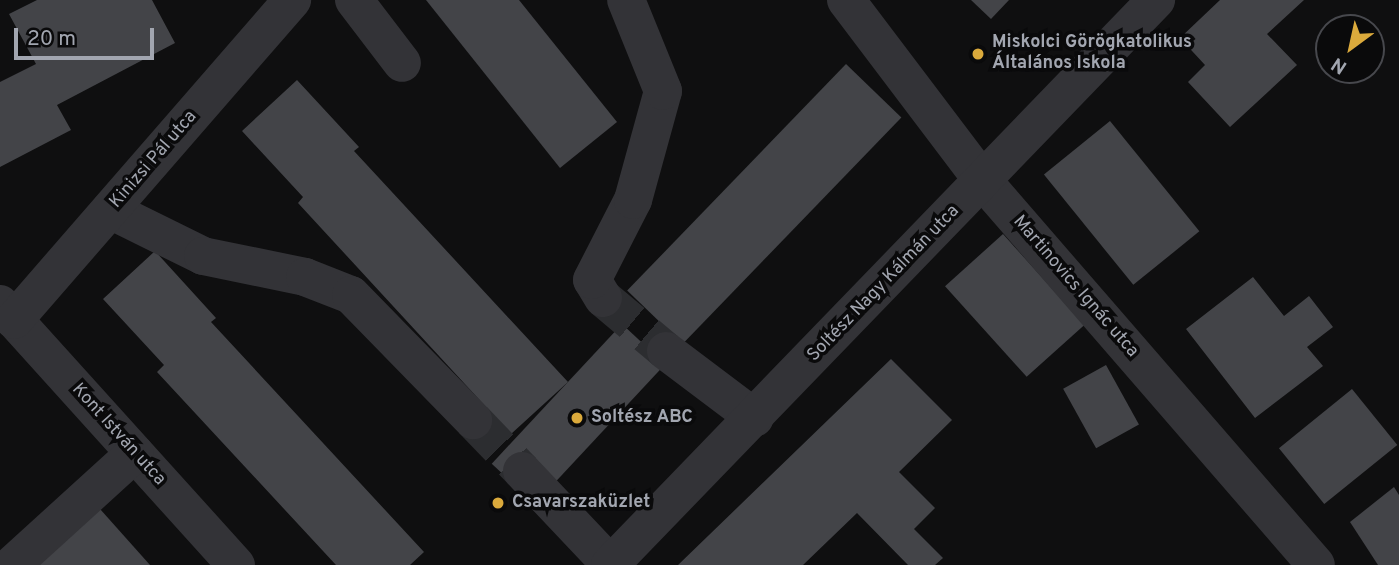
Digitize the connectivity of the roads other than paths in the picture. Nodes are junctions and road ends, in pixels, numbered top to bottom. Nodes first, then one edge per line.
1 (292, 0) edge
2 (354, 0) edge
3 (626, 0) edge
4 (846, 0) edge
5 (1156, 0) edge
6 (402, 63) dead end
7 (984, 181) junction
8 (110, 211) junction
9 (603, 298) tunnel mouth
10 (7, 312) edge
11 (666, 351) tunnel mouth
12 (755, 418) junction
13 (473, 420) tunnel mouth
14 (135, 453) junction
15 (522, 471) tunnel mouth
16 (12, 565) edge
17 (236, 565) edge
18 (610, 565) edge
19 (1316, 565) edge

1 - 8 street, Kinizsi Pál utca
2 - 6 street
3 - 9 street
4 - 7 street, Martinovics Ignác utca
5 - 7 street, Soltész Nagy Kálmán utca
7 - 12 street, Soltész Nagy Kálmán utca
7 - 19 street, Martinovics Ignác utca
8 - 10 street, Kinizsi Pál utca
8 - 13 street
10 - 14 street, Kont István utca
11 - 12 street
12 - 18 street, Soltész Nagy Kálmán utca
14 - 16 street
14 - 17 street, Kont István utca
15 - 18 street

